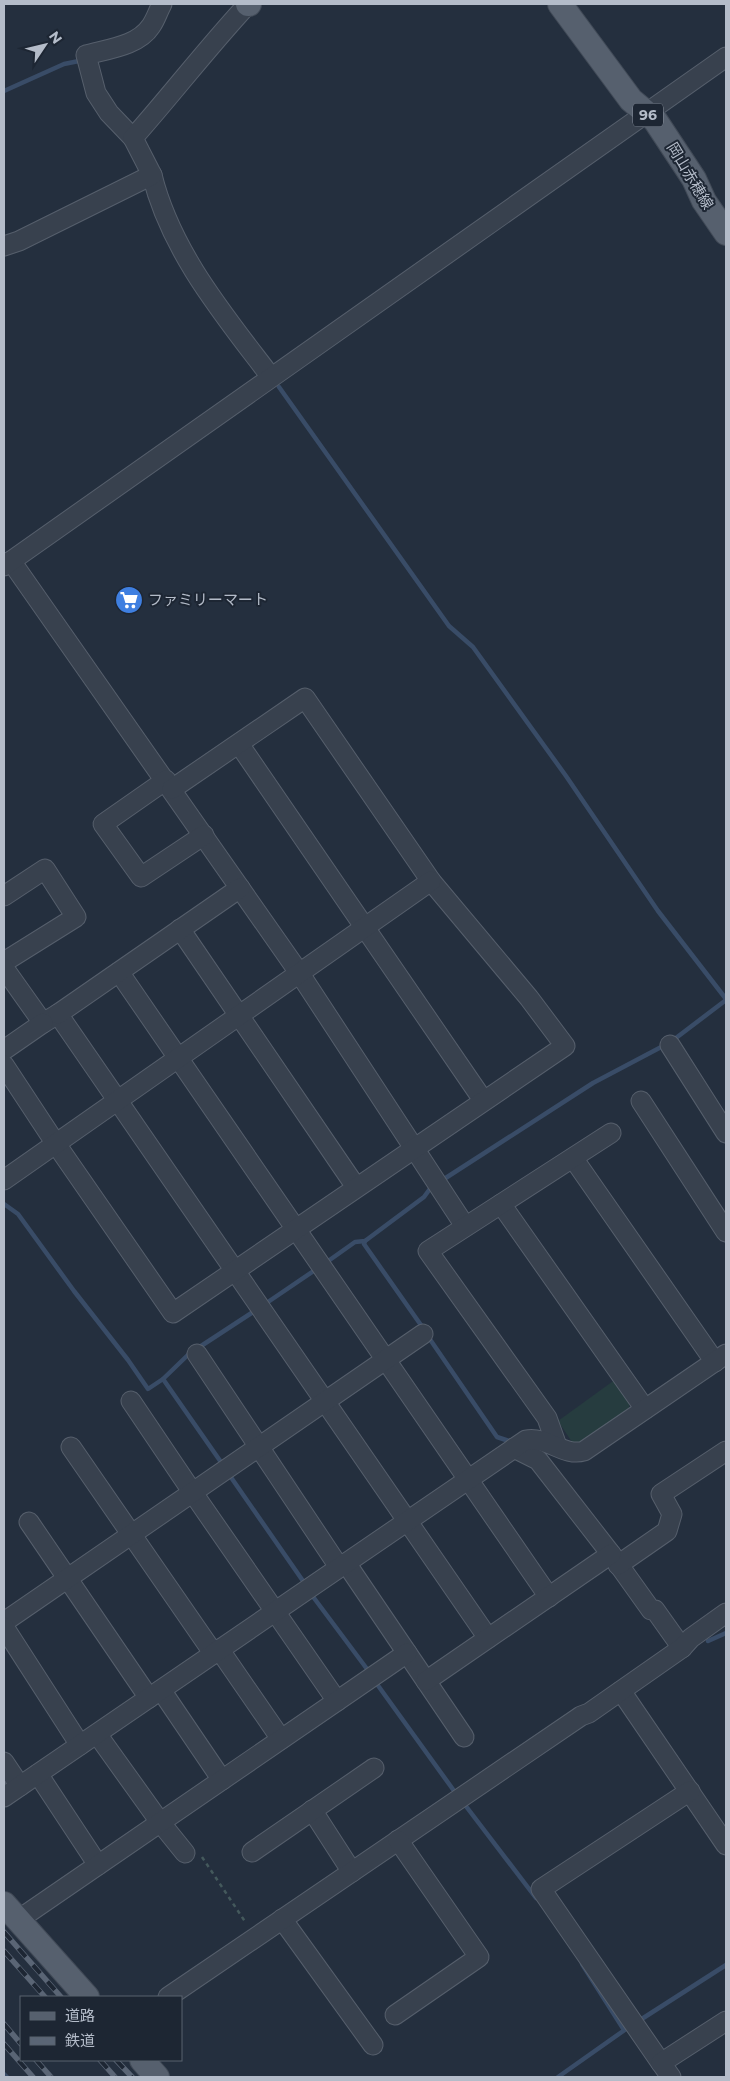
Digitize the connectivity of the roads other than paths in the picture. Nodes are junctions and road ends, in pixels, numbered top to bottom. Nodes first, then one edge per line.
1 (162, 4) edge
2 (248, 4) edge
3 (560, 4) edge
4 (726, 57) edge
5 (646, 113) junction
6 (134, 138) junction
7 (152, 175) junction
8 (726, 233) edge
9 (4, 246) edge
10 (271, 377) junction
11 (7, 564) edge
12 (239, 744) junction
13 (169, 785) junction
14 (204, 835) junction
15 (431, 881) junction
16 (240, 888) junction
17 (4, 896) edge
18 (366, 927) junction
19 (180, 929) junction
20 (4, 962) edge
21 (4, 968) edge
22 (119, 972) junction
23 (300, 974) junction
24 (239, 1017) junction
25 (50, 1019) junction
26 (670, 1045) dead end
27 (4, 1050) edge
28 (179, 1059) junction
29 (4, 1065) edge
30 (484, 1100) junction
31 (641, 1101) dead end
32 (117, 1102) junction
33 (611, 1133) dead end
34 (726, 1133) edge
35 (56, 1144) junction
36 (414, 1147) junction
37 (573, 1158) junction
38 (4, 1180) edge
39 (356, 1187) junction
40 (501, 1204) junction
41 (465, 1226) junction
42 (296, 1228) junction
43 (726, 1232) edge
44 (234, 1271) junction
45 (424, 1334) dead end
46 (197, 1354) dead end
47 (721, 1358) edge
48 (387, 1359) junction
49 (131, 1401) dead end
50 (324, 1403) junction
51 (645, 1409) junction
52 (557, 1446) junction
53 (71, 1447) dead end
54 (259, 1447) junction
55 (514, 1448) junction
56 (726, 1451) edge
57 (468, 1480) junction
58 (193, 1493) junction
59 (406, 1521) junction
60 (29, 1522) dead end
61 (132, 1534) junction
62 (620, 1560) junction
63 (342, 1565) junction
64 (66, 1579) junction
65 (549, 1596) junction
66 (274, 1612) junction
67 (726, 1613) edge
68 (4, 1622) edge
69 (4, 1627) edge
70 (488, 1638) junction
71 (682, 1648) junction
72 (216, 1651) junction
73 (407, 1653) junction
74 (426, 1681) junction
75 (621, 1691) junction
76 (155, 1694) junction
77 (337, 1700) junction
78 (97, 1734) junction
79 (464, 1737) dead end
80 (281, 1739) junction
81 (80, 1745) junction
82 (4, 1762) edge
83 (374, 1768) dead end
84 (38, 1774) junction
85 (222, 1780) junction
86 (20, 1786) junction
87 (690, 1791) junction
88 (4, 1797) edge
89 (312, 1810) junction
90 (160, 1822) junction
91 (398, 1840) junction
92 (726, 1844) edge
93 (252, 1852) dead end
94 (185, 1853) road end
95 (98, 1865) junction
96 (352, 1872) junction
97 (11, 1912) edge
98 (282, 1919) junction
99 (86, 1996) edge
100 (169, 1996) edge
101 (395, 2015) dead end
102 (726, 2021) edge
103 (373, 2045) dead end
104 (143, 2061) edge
105 (666, 2070) edge
106 (157, 2077) edge

1 - 6 street
2 - 6 street
3 - 5 main road, 岡山赤穂線 / 96
4 - 5 street
5 - 8 main road, 岡山赤穂線 / 96
5 - 10 street
6 - 7 street
7 - 9 street
7 - 10 street
10 - 11 street
11 - 13 street
12 - 13 street
12 - 15 street
12 - 18 street
13 - 14 street
13 - 14 street
14 - 16 street
15 - 18 street
15 - 30 street
16 - 19 street
16 - 23 street
17 - 20 street
18 - 23 street
18 - 30 street
19 - 22 street
19 - 24 street
21 - 25 street
22 - 25 street
22 - 28 street
23 - 24 street
23 - 36 street
24 - 28 street
24 - 39 street
25 - 27 street
25 - 32 street
26 - 34 street
28 - 32 street
28 - 42 street
29 - 35 street
30 - 36 street
31 - 43 street
32 - 35 street
32 - 44 street
33 - 37 street
35 - 38 street
35 - 44 street
36 - 39 street
36 - 41 street
37 - 40 street
37 - 47 street
39 - 42 street
40 - 41 street
40 - 51 street
41 - 52 street
42 - 44 street
42 - 48 street
44 - 50 street
45 - 48 street
46 - 54 street
47 - 51 street
48 - 50 street
48 - 57 street
49 - 58 street
50 - 54 street
50 - 59 street
51 - 52 street
52 - 55 street
53 - 61 street
54 - 58 street
54 - 63 street
55 - 57 street
55 - 62 street
56 - 62 street
57 - 59 street
57 - 65 street
58 - 61 street
58 - 66 street
59 - 63 street
59 - 70 street
60 - 64 street
61 - 64 street
61 - 72 street
62 - 65 street
62 - 71 street
63 - 66 street
63 - 73 street
64 - 68 street
64 - 76 street
65 - 70 street
66 - 72 street
66 - 77 street
67 - 71 street
69 - 81 street
70 - 74 street
71 - 75 street
72 - 76 street
72 - 80 street
73 - 74 street
73 - 77 street
74 - 79 street
75 - 87 street
75 - 91 street
76 - 78 street
76 - 85 street
77 - 80 street
78 - 81 street
78 - 90 street
80 - 85 street
81 - 84 street
82 - 86 street
83 - 89 street
84 - 86 street
84 - 95 street
85 - 90 street
86 - 88 street
87 - 92 street
87 - 105 street
89 - 93 street
89 - 96 street
90 - 94 street
90 - 95 street
91 - 96 street
91 - 101 street
95 - 97 street
96 - 98 street
97 - 99 main road
98 - 100 street
98 - 103 street
102 - 105 street
104 - 106 main road

